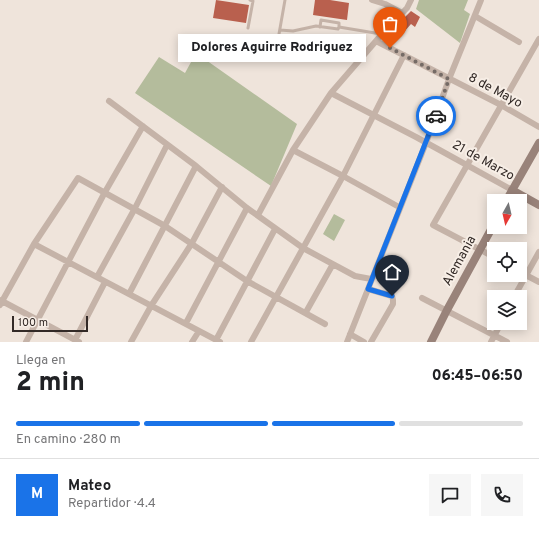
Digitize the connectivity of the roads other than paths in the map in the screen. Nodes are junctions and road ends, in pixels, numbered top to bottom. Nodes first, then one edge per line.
1 (250, 0) edge
2 (285, 0) edge
3 (372, 0) edge
4 (410, 0) edge
5 (481, 0) edge
6 (402, 13) junction
7 (475, 16) junction
8 (320, 26) junction
9 (339, 27) junction
10 (248, 28) dead end
11 (280, 30) junction
12 (279, 34) dead end
13 (382, 34) junction
14 (539, 39) edge
15 (376, 40) junction
16 (519, 42) dead end
17 (536, 51) edge
18 (404, 55) junction
19 (449, 79) junction
20 (330, 93) junction
21 (109, 101) dead end
22 (501, 105) junction
23 (373, 116) junction
24 (143, 126) junction
25 (539, 127) edge
26 (426, 143) junction
27 (539, 143) edge
28 (167, 145) junction
29 (293, 150) junction
30 (196, 166) junction
31 (468, 166) junction
32 (343, 176) junction
33 (222, 187) junction
34 (512, 190) junction
35 (105, 192) junction
36 (510, 194) edge
37 (539, 205) edge
38 (400, 207) junction
39 (247, 208) junction
40 (134, 210) junction
41 (258, 215) junction
42 (165, 226) junction
43 (275, 229) junction
44 (489, 234) edge
45 (192, 243) junction
46 (34, 244) junction
47 (303, 248) junction
48 (480, 250) junction
49 (539, 252) edge
50 (487, 254) edge
51 (68, 262) junction
52 (219, 262) junction
53 (333, 264) junction
54 (527, 268) edge
55 (527, 276) edge
56 (97, 277) junction
57 (372, 279) junction
58 (248, 280) junction
59 (105, 282) junction
60 (539, 282) edge
61 (368, 289) junction
62 (129, 294) junction
63 (276, 296) junction
64 (422, 298) dead end
65 (1, 302) edge
66 (151, 306) junction
67 (447, 310) junction
68 (306, 312) junction
69 (37, 320) junction
70 (186, 324) junction
71 (324, 324) dead end
72 (497, 330) edge
73 (198, 331) junction
74 (350, 334) junction
75 (494, 335) junction
76 (77, 341) edge
77 (218, 341) edge
78 (26, 342) edge
79 (132, 342) edge
80 (192, 342) edge
81 (251, 342) edge
82 (347, 342) edge
83 (364, 342) edge
84 (372, 342) edge
85 (431, 342) edge
86 (491, 342) edge
87 (507, 342) edge

1 - 10 lane
2 - 11 lane
3 - 6 street
4 - 6 street
5 - 7 street
6 - 13 street
7 - 16 street
7 - 19 street
8 - 9 lane
8 - 9 lane
8 - 11 lane
9 - 13 lane
11 - 12 lane
13 - 15 street
14 - 17 street
15 - 18 street, 8 de Mayo
15 - 20 street
17 - 22 street
18 - 19 street, 8 de Mayo
18 - 23 street
19 - 22 street, 8 de Mayo
19 - 26 street
20 - 23 street, 21 de Marzo
20 - 29 street
21 - 24 street
22 - 25 street, 8 de Mayo
22 - 31 street
23 - 26 street, 21 de Marzo
23 - 32 street
24 - 28 street
24 - 35 street
26 - 31 street, 21 de Marzo
26 - 38 street
27 - 34 street
28 - 30 street
28 - 40 street
29 - 32 street
29 - 41 street
30 - 33 street
30 - 42 street
31 - 34 street, 21 de Marzo
31 - 48 street
32 - 38 street
32 - 47 street
33 - 39 street
33 - 45 street
34 - 36 street
34 - 37 street, 21 de Marzo
35 - 40 street
35 - 46 street
35 - 51 street
38 - 57 street
39 - 41 street
39 - 52 street
40 - 42 street
40 - 56 street
41 - 43 street
42 - 45 street
42 - 62 street
43 - 47 street
43 - 58 street
44 - 48 street, Alemania
45 - 52 street
45 - 66 street
46 - 51 street
46 - 65 street
47 - 53 street
47 - 63 street
48 - 50 street
48 - 67 street, Alemania
49 - 54 street
51 - 56 street
51 - 69 street
52 - 58 street
52 - 70 street
53 - 57 street
53 - 68 street
55 - 60 street
56 - 59 street
57 - 61 street
58 - 63 street
58 - 77 street
59 - 62 street
59 - 76 street
61 - 74 street
61 - 84 street
62 - 66 street
63 - 68 street
63 - 81 street
64 - 67 street
65 - 69 street
66 - 70 street
66 - 79 street
67 - 75 street
67 - 85 street, Alemania
68 - 71 street
69 - 76 street
69 - 78 street
70 - 73 street
72 - 75 street
73 - 77 street
73 - 80 street
74 - 82 street
74 - 83 street
75 - 86 street
75 - 87 street

